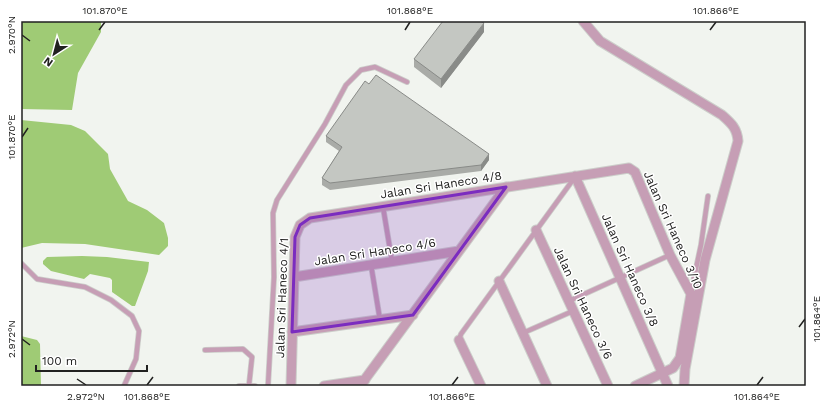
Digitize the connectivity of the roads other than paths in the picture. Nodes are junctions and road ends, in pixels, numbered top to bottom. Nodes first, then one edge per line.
1 (583, 21) edge
2 (407, 82) dead end
3 (575, 176) junction
4 (506, 187) junction
5 (708, 196) dead end
6 (383, 206) junction
7 (310, 218) joint
8 (536, 230) junction
9 (459, 251) junction
10 (670, 255) junction
11 (392, 262) junction
12 (21, 263) edge
13 (371, 265) junction
14 (294, 277) junction
15 (620, 278) junction
16 (500, 281) junction
17 (691, 294) junction
18 (569, 301) junction
19 (574, 310) junction
20 (413, 315) junction
21 (380, 320) junction
22 (292, 332) junction
23 (523, 333) junction
24 (459, 340) joint
25 (205, 350) dead end
26 (663, 373) junction
27 (363, 383) edge
28 (249, 385) edge
29 (124, 386) edge
30 (239, 386) edge
31 (256, 386) edge
32 (268, 386) edge
33 (291, 386) edge
34 (324, 386) edge
35 (481, 386) edge
36 (546, 386) edge
37 (608, 386) edge
38 (635, 386) edge
39 (668, 386) edge
40 (684, 386) edge

1 - 40 street
2 - 32 lane
3 - 4 street, Jalan Sri Haneco 4/8
3 - 8 lane
3 - 10 street, Jalan Sri Haneco 3/10
3 - 15 street, Jalan Sri Haneco 3/8
4 - 6 street, Jalan Sri Haneco 4/8
4 - 9 street
5 - 17 lane
6 - 7 street, Jalan Sri Haneco 4/8
6 - 11 lane
7 - 14 street, Jalan Sri Haneco 4/1
8 - 16 lane
8 - 18 street, Jalan Sri Haneco 3/6
9 - 11 street, Jalan Sri Haneco 4/6
9 - 20 street
10 - 15 lane
10 - 17 street, Jalan Sri Haneco 3/10
11 - 13 street, Jalan Sri Haneco 4/6
12 - 29 lane
13 - 14 street, Jalan Sri Haneco 4/6
13 - 21 lane
14 - 22 street, Jalan Sri Haneco 4/1
15 - 18 lane
15 - 26 street, Jalan Sri Haneco 3/8
16 - 23 street
16 - 24 lane
17 - 26 street, Jalan Sri Haneco 3/10
18 - 19 street, Jalan Sri Haneco 3/6
19 - 23 lane
19 - 37 street, Jalan Sri Haneco 3/6
20 - 21 street
20 - 27 street
21 - 22 street
22 - 33 street, Jalan Sri Haneco 4/1
23 - 36 street
24 - 35 street
25 - 28 lane
26 - 38 street, Jalan Sri Haneco 3/10
26 - 39 street, Jalan Sri Haneco 3/8
27 - 34 street
28 - 30 lane
28 - 31 lane

